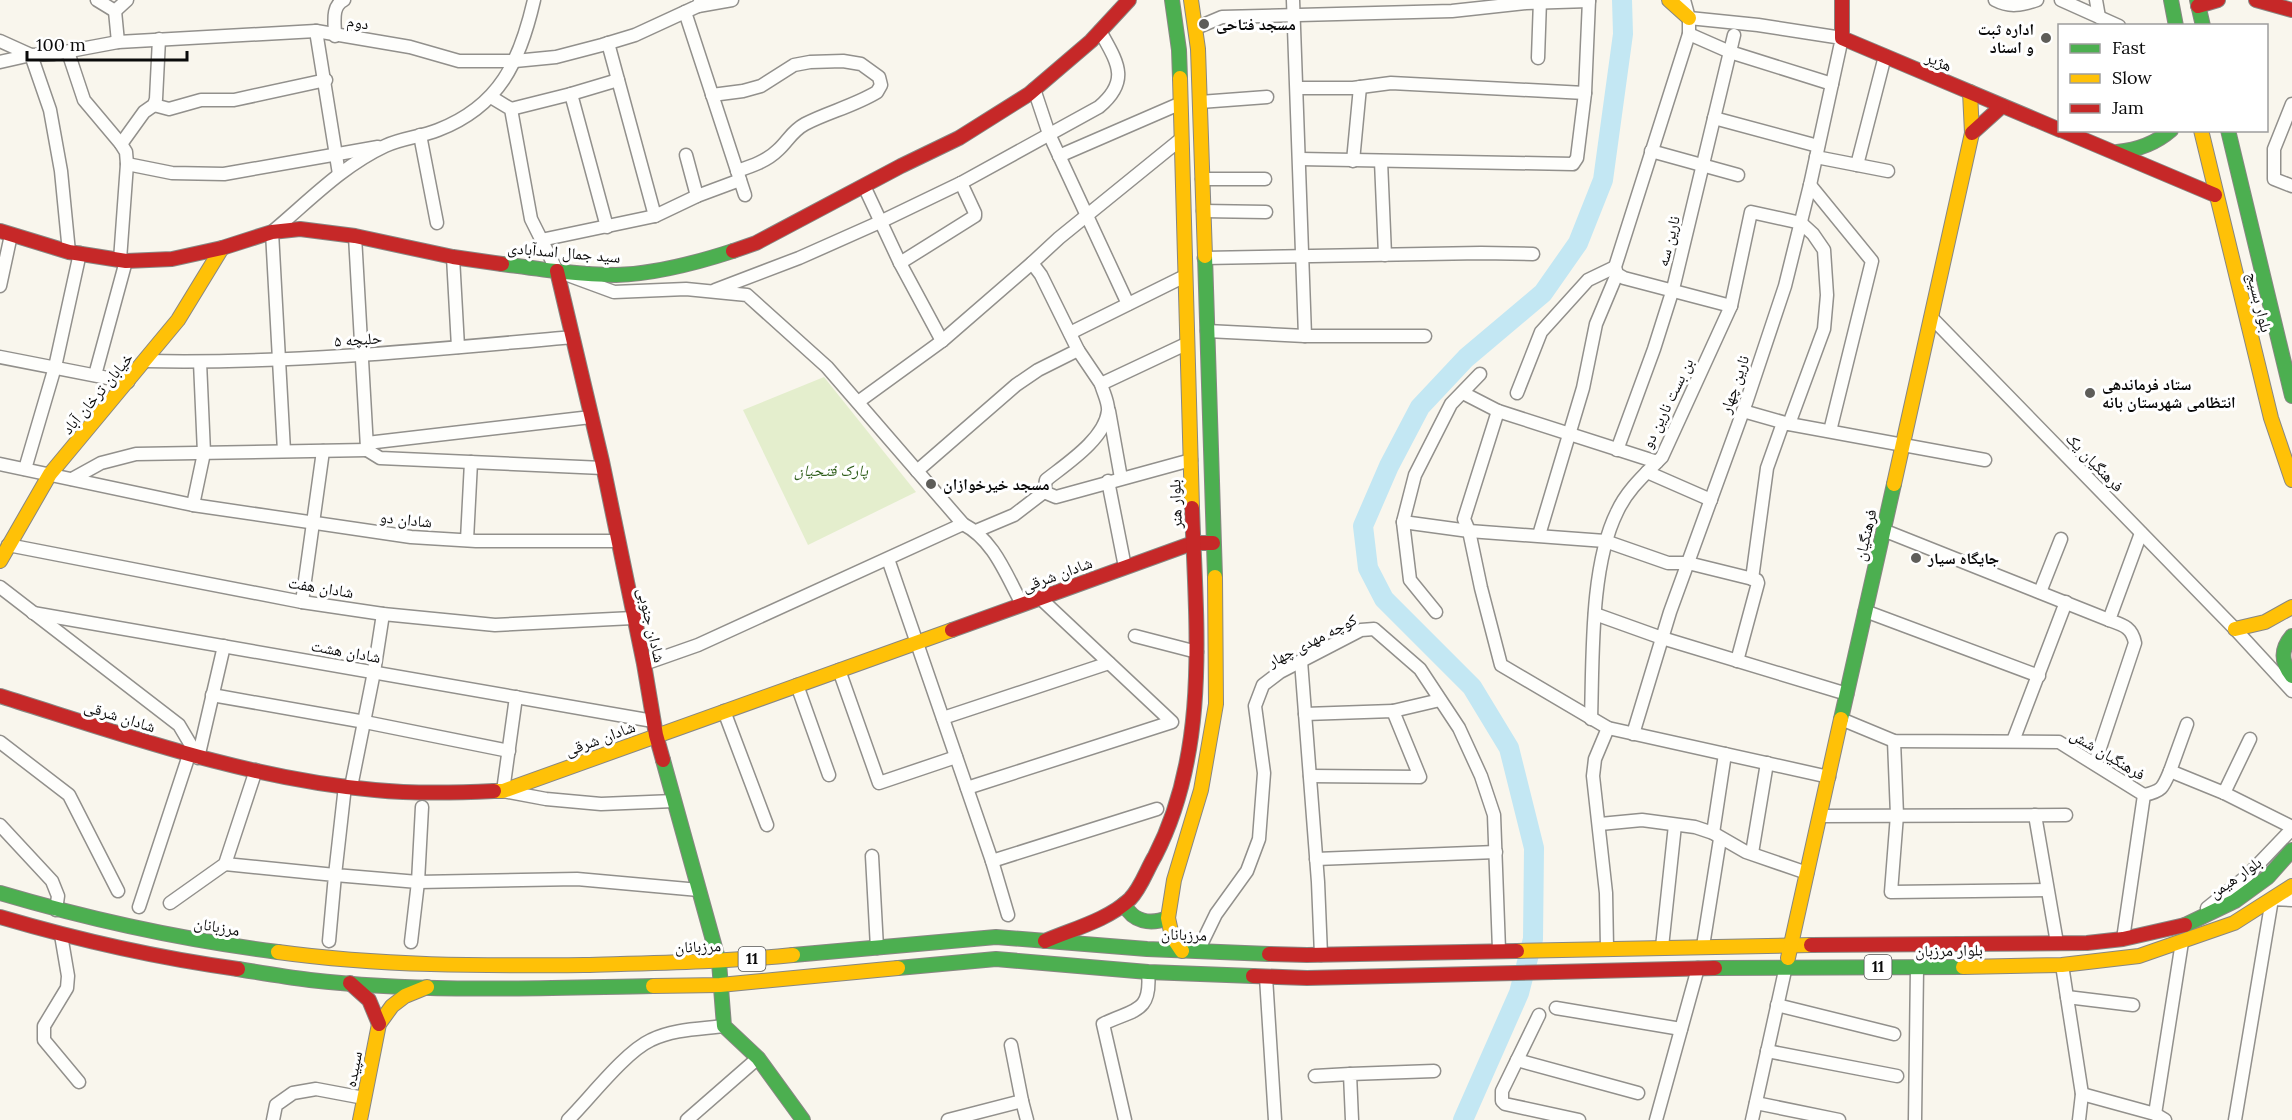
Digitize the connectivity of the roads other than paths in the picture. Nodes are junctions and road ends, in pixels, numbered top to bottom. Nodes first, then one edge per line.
1 (97, 0) edge
2 (127, 0) edge
3 (344, 0) edge
4 (534, 0) edge
5 (732, 0) edge
6 (1129, 0) edge
7 (1172, 0) edge
8 (1191, 0) edge
9 (1293, 0) edge
10 (1370, 0) edge
11 (1589, 0) edge
12 (1669, 0) edge
13 (1684, 0) edge
14 (1842, 0) edge
15 (1995, 0) edge
16 (2037, 0) edge
17 (2061, 0) edge
18 (2096, 0) edge
19 (2171, 0) edge
20 (2218, 0) edge
21 (2256, 0) edge
22 (1540, 1) edge
23 (699, 3) edge
24 (1499, 3) edge
25 (2198, 3) edge
26 (2292, 10) edge
27 (115, 11) junction
28 (684, 12) junction
29 (1371, 13) junction
30 (1293, 15) junction
31 (2099, 17) junction
32 (1689, 18) junction
33 (2115, 24) edge
34 (2176, 24) edge
35 (2203, 24) edge
36 (1196, 28) junction
37 (316, 31) junction
38 (1100, 31) junction
39 (1689, 34) junction
40 (1734, 35) dead end
41 (335, 36) junction
42 (1842, 38) junction
43 (159, 39) junction
44 (0, 41) edge
45 (118, 42) junction
46 (608, 43) junction
47 (68, 52) junction
48 (1730, 52) junction
49 (32, 55) junction
50 (1885, 56) junction
51 (1538, 57) dead end
52 (515, 61) junction
53 (0, 62) edge
54 (326, 80) junction
55 (618, 80) junction
56 (1832, 84) junction
57 (1360, 87) junction
58 (1297, 88) junction
59 (1034, 90) junction
60 (1970, 92) junction
61 (1585, 93) junction
62 (571, 94) junction
63 (712, 95) junction
64 (491, 97) junction
65 (1267, 97) dead end
66 (1200, 102) junction
67 (1179, 104) junction
68 (2292, 104) edge
69 (154, 105) junction
70 (2002, 105) junction
71 (511, 109) junction
72 (1714, 118) junction
73 (2058, 129) edge
74 (2065, 132) edge
75 (2169, 132) edge
76 (2201, 132) edge
77 (2228, 132) edge
78 (1972, 133) junction
79 (1049, 134) junction
80 (420, 135) junction
81 (1181, 138) junction
82 (121, 144) junction
83 (386, 145) junction
84 (1651, 151) junction
85 (1817, 152) junction
86 (2113, 152) junction
87 (336, 154) junction
88 (686, 155) dead end
89 (1059, 156) junction
90 (1300, 159) junction
91 (1353, 160) junction
92 (1381, 161) junction
93 (127, 164) junction
94 (1857, 165) junction
95 (1704, 166) junction
96 (1888, 171) dead end
97 (339, 174) junction
98 (1738, 175) dead end
99 (739, 176) junction
100 (1202, 179) junction
101 (1265, 179) dead end
102 (961, 183) junction
103 (1810, 185) junction
104 (864, 186) junction
105 (2292, 186) edge
106 (745, 195) dead end
107 (2215, 195) junction
108 (697, 196) junction
109 (1203, 211) junction
110 (1266, 212) dead end
111 (655, 216) junction
112 (1088, 216) junction
113 (880, 222) junction
114 (437, 223) dead end
115 (1801, 223) junction
116 (607, 227) junction
117 (272, 232) junction
118 (6, 233) edge
119 (355, 236) junction
120 (541, 240) junction
121 (222, 248) junction
122 (74, 252) junction
123 (1533, 254) dead end
124 (1385, 255) junction
125 (453, 257) junction
126 (1304, 257) junction
127 (1204, 258) junction
128 (123, 261) junction
129 (900, 263) junction
130 (1032, 263) junction
131 (556, 271) junction
132 (1616, 271) junction
133 (1185, 276) junction
134 (0, 286) edge
135 (1673, 289) junction
136 (714, 291) junction
137 (1128, 304) junction
138 (1731, 306) junction
139 (1931, 317) junction
140 (2275, 327) junction
141 (1207, 331) junction
142 (2251, 332) junction
143 (1070, 333) junction
144 (1305, 336) junction
145 (1425, 336) dead end
146 (572, 338) junction
147 (942, 341) junction
148 (1186, 344) junction
149 (458, 347) junction
150 (1078, 350) junction
151 (361, 356) junction
152 (0, 357) edge
153 (279, 359) junction
154 (145, 361) junction
155 (200, 362) junction
156 (55, 368) junction
157 (1480, 374) dead end
158 (95, 375) junction
159 (128, 382) junction
160 (1101, 384) junction
161 (1463, 393) junction
162 (1517, 393) dead end
163 (2292, 396) edge
164 (858, 402) junction
165 (1108, 410) junction
166 (1498, 411) junction
167 (1743, 411) junction
168 (591, 417) junction
169 (1786, 424) junction
170 (1830, 431) junction
171 (1568, 435) junction
172 (1902, 445) junction
173 (367, 446) junction
174 (1617, 450) junction
175 (284, 451) junction
176 (323, 451) junction
177 (204, 453) junction
178 (1191, 460) junction
179 (1985, 460) dead end
180 (471, 462) junction
181 (1657, 462) junction
182 (0, 464) edge
183 (603, 468) junction
184 (25, 469) junction
185 (917, 471) junction
186 (1647, 472) junction
187 (50, 474) junction
188 (72, 479) junction
189 (1114, 480) junction
190 (2292, 480) edge
191 (1044, 492) junction
192 (1711, 500) junction
193 (193, 505) junction
194 (1403, 522) junction
195 (313, 523) junction
196 (963, 524) junction
197 (1883, 530) junction
198 (976, 531) junction
199 (1469, 531) junction
200 (2141, 533) junction
201 (1539, 535) junction
202 (2061, 539) dead end
203 (467, 540) junction
204 (617, 541) junction
205 (1605, 541) junction
206 (1193, 543) junction
207 (1213, 543) junction
208 (8, 544) junction
209 (888, 559) junction
210 (0, 561) edge
211 (1688, 563) junction
212 (1125, 567) junction
213 (1755, 580) junction
214 (0, 587) edge
215 (2040, 592) junction
216 (1040, 598) junction
217 (303, 602) junction
218 (2066, 602) junction
219 (1022, 604) junction
220 (2292, 607) edge
221 (1865, 611) junction
222 (1436, 612) dead end
223 (33, 613) junction
224 (383, 614) junction
225 (1595, 614) junction
226 (633, 618) junction
227 (2109, 620) junction
228 (2235, 629) junction
229 (1136, 636) dead end
230 (2292, 636) edge
231 (1662, 638) junction
232 (916, 642) junction
233 (224, 646) junction
234 (1197, 652) junction
235 (1302, 661) junction
236 (1737, 661) junction
237 (1109, 663) junction
238 (644, 664) junction
239 (839, 670) junction
240 (374, 672) junction
241 (2039, 676) junction
242 (2292, 676) edge
243 (797, 685) junction
244 (2292, 691) edge
245 (1847, 694) junction
246 (212, 695) junction
247 (0, 696) edge
248 (516, 697) junction
249 (1440, 700) junction
250 (724, 711) junction
251 (1394, 711) junction
252 (1305, 714) junction
253 (943, 718) junction
254 (1591, 719) junction
255 (1841, 720) junction
256 (653, 721) junction
257 (365, 722) junction
258 (2187, 724) dead end
259 (1608, 728) junction
260 (1633, 734) junction
261 (656, 735) junction
262 (2250, 739) dead end
263 (0, 741) edge
264 (1894, 741) junction
265 (2013, 741) junction
266 (509, 751) junction
267 (1725, 754) junction
268 (194, 756) junction
269 (956, 756) junction
270 (1767, 763) junction
271 (2095, 763) junction
272 (256, 770) junction
273 (2170, 771) junction
274 (829, 775) dead end
275 (1310, 776) junction
276 (1829, 777) junction
277 (348, 787) junction
278 (967, 788) junction
279 (503, 791) junction
280 (2224, 793) junction
281 (2144, 795) junction
282 (675, 801) junction
283 (422, 807) dead end
284 (1157, 809) dead end
285 (1897, 815) junction
286 (2035, 815) junction
287 (2066, 815) dead end
288 (1820, 816) junction
289 (1600, 824) junction
290 (0, 825) edge
291 (767, 825) dead end
292 (1675, 825) junction
293 (2292, 828) edge
294 (1716, 836) junction
295 (2292, 850) edge
296 (1496, 852) junction
297 (1752, 853) junction
298 (872, 856) dead end
299 (1316, 859) junction
300 (992, 861) junction
301 (225, 864) junction
302 (2292, 867) edge
303 (1807, 873) junction
304 (335, 875) junction
305 (418, 882) junction
306 (2292, 886) edge
307 (699, 890) junction
308 (2047, 890) junction
309 (118, 891) dead end
310 (0, 893) edge
311 (2272, 898) junction
312 (2292, 900) edge
313 (171, 903) dead end
314 (1124, 904) junction
315 (139, 907) dead end
316 (56, 910) junction
317 (1008, 915) dead end
318 (0, 917) edge
319 (1168, 918) junction
320 (2190, 924) junction
321 (2204, 934) junction
322 (61, 935) junction
323 (2123, 939) junction
324 (1045, 940) junction
325 (329, 941) dead end
326 (411, 942) dead end
327 (2182, 942) junction
328 (2057, 943) junction
329 (1791, 945) junction
330 (1703, 946) junction
331 (1662, 947) junction
332 (877, 948) junction
333 (1607, 948) junction
334 (1505, 950) junction
335 (1182, 951) junction
336 (1198, 951) junction
337 (1321, 955) junction
338 (719, 962) junction
339 (1042, 963) junction
340 (2062, 965) junction
341 (1786, 966) junction
342 (1698, 968) junction
343 (1917, 968) junction
344 (1148, 972) junction
345 (1266, 977) junction
346 (350, 982) junction
347 (720, 985) junction
348 (427, 987) junction
349 (2067, 997) junction
350 (1777, 1005) junction
351 (2133, 1005) dead end
352 (1556, 1008) dead end
353 (1539, 1016) dead end
354 (379, 1024) junction
355 (724, 1026) junction
356 (1682, 1029) junction
357 (1894, 1034) dead end
358 (1011, 1045) dead end
359 (1767, 1051) junction
360 (758, 1058) junction
361 (1516, 1060) junction
362 (1434, 1071) dead end
363 (1350, 1074) junction
364 (1315, 1076) dead end
365 (1897, 1076) dead end
366 (79, 1082) dead end
367 (1638, 1093) dead end
368 (2082, 1094) junction
369 (364, 1098) junction
370 (1022, 1101) junction
371 (1755, 1103) junction
372 (972, 1116) edge
373 (2160, 1117) edge
374 (273, 1120) edge
375 (360, 1120) edge
376 (568, 1120) edge
377 (687, 1120) edge
378 (803, 1120) edge
379 (948, 1120) edge
380 (1027, 1120) edge
381 (1125, 1120) edge
382 (1275, 1120) edge
383 (1352, 1120) edge
384 (1579, 1120) edge
385 (1656, 1120) edge
386 (1752, 1120) edge
387 (1839, 1120) edge
388 (1916, 1120) edge
389 (2079, 1120) edge
390 (2235, 1120) edge

1 - 27 street
2 - 27 street
3 - 41 street
4 - 52 street
5 - 23 street, دوم
6 - 38 main road, سید جمال اسدآبادی
7 - 67 main road, بلوار هنر
8 - 36 main road
9 - 30 street
10 - 29 street
11 - 22 street
11 - 61 street
12 - 32 main road
13 - 32 street
14 - 42 main road
15 - 16 street
17 - 31 street
18 - 31 street
19 - 34 main road
20 - 25 main road
21 - 26 main road
22 - 24 street
22 - 51 street
23 - 28 street, دوم
24 - 29 street
25 - 35 main road
27 - 45 street
28 - 46 street, دوم
28 - 63 street
29 - 30 street
30 - 36 street
30 - 58 street
31 - 33 street
32 - 39 street
32 - 42 street
36 - 66 main road
37 - 41 street, دوم
37 - 43 street, دوم
37 - 54 street
38 - 59 main road, سید جمال اسدآبادی
38 - 79 street
39 - 48 street
39 - 84 street
40 - 48 street, نارین سه
41 - 52 street, دوم
42 - 50 main road, هژیر
42 - 56 street, نارین چهار
43 - 45 street, دوم
43 - 69 street
44 - 49 street, دوم
45 - 47 street, دوم
46 - 52 street, دوم
46 - 55 street
47 - 49 street, دوم
47 - 82 street
48 - 56 street
48 - 72 street, نارین سه
49 - 53 street
49 - 122 street
50 - 60 main road, هژیر
50 - 94 street
52 - 64 street
54 - 69 street
54 - 87 street
55 - 62 street
55 - 111 street
56 - 85 street, نارین چهار
57 - 58 street
57 - 61 street
57 - 91 street
58 - 90 street
59 - 79 street
59 - 104 main road, سید جمال اسدآبادی
60 - 70 main road, هژیر
60 - 78 main road, فرهنگیان
61 - 92 street
62 - 71 street
62 - 116 street
63 - 99 street
63 - 99 street
64 - 71 street
64 - 80 street
65 - 66 street
66 - 100 main road
67 - 81 main road, بلوار هنر
67 - 89 street
68 - 105 street
69 - 82 street
70 - 73 main road, هژیر
70 - 78 main road
71 - 120 street
72 - 85 street
72 - 95 street, نارین سه
74 - 86 main road, هژیر
75 - 86 main road, هژیر
76 - 107 main road, بلوار بسیج
77 - 140 main road, بلوار بسیج
78 - 139 main road, فرهنگیان
79 - 89 street
79 - 102 street
80 - 83 street
80 - 114 street
81 - 112 street
81 - 133 main road, بلوار هنر
82 - 93 street
83 - 87 street
83 - 97 street
84 - 95 street
84 - 132 street
85 - 94 street
85 - 103 street, نارین چهار
86 - 107 main road, هژیر
87 - 93 street
87 - 97 street
88 - 108 street
89 - 112 street
90 - 91 street
90 - 126 street
91 - 92 street
92 - 124 street
93 - 128 street
94 - 96 street
95 - 98 street
95 - 135 street, نارین سه
97 - 117 street
99 - 106 street
99 - 108 street
100 - 101 street
100 - 109 main road
102 - 113 street
102 - 129 street
103 - 115 street, نارین چهار
103 - 170 street
104 - 113 street
104 - 131 main road, سید جمال اسدآبادی
107 - 142 main road, بلوار بسیج
108 - 111 street
109 - 110 street
109 - 127 main road
111 - 116 street
112 - 130 street
112 - 137 street
113 - 129 street
113 - 136 street
115 - 138 street, بن بست نارین دو
115 - 167 street, نارین چهار
115 - 169 street
116 - 120 street
117 - 119 main road, سید جمال اسدآبادی
117 - 121 main road, سید جمال اسدآبادی
117 - 153 street
118 - 122 main road, سید جمال اسدآبادی
118 - 134 street
119 - 125 main road, سید جمال اسدآبادی
119 - 151 street
120 - 131 street
121 - 128 main road, سید جمال اسدآبادی
121 - 154 main road, خیابان ترخان آباد
122 - 128 main road, سید جمال اسدآبادی
122 - 156 street
123 - 124 street
124 - 126 street
125 - 131 main road, سید جمال اسدآبادی
125 - 149 street
126 - 127 street
126 - 144 street
127 - 141 main road
128 - 158 street
129 - 147 street
130 - 143 street
130 - 147 street
131 - 136 street
131 - 146 main road, شادان جنوبی
132 - 135 street
132 - 162 street
132 - 171 street
133 - 137 street
133 - 148 main road, بلوار هنر
135 - 138 street
135 - 174 street, نارین سه
136 - 164 street
137 - 143 street
138 - 181 street, بن بست نارین دو
139 - 172 main road, فرهنگیان
139 - 200 street, فرهنگیان یک
140 - 142 main road
140 - 163 main road, بلوار بسیج
141 - 144 street
141 - 207 main road
142 - 190 main road, بلوار بسیج
143 - 150 street
144 - 145 street
146 - 149 street, حلبچه ۵
146 - 168 main road, شادان جنوبی
147 - 164 street
148 - 160 street
148 - 178 main road, بلوار هنر
149 - 151 street, حلبچه ۵
150 - 160 street
150 - 185 street
151 - 153 street, حلبچه ۵
151 - 173 street
152 - 156 street
153 - 155 street, حلبچه ۵
153 - 175 street
154 - 155 street, حلبچه ۵
154 - 159 main road, خیابان ترخان آباد
155 - 177 street
156 - 158 street
156 - 184 street
157 - 161 street
158 - 159 street
159 - 187 main road, خیابان ترخان آباد
160 - 165 street
161 - 166 street, بن بست نارین دو
161 - 194 street
164 - 185 street
165 - 189 street
165 - 191 street
166 - 171 street, بن بست نارین دو
166 - 199 street
167 - 169 street
167 - 192 street, نارین چهار
168 - 173 street
168 - 183 main road, شادان جنوبی
169 - 170 street
169 - 213 street
170 - 172 street
171 - 174 street, بن بست نارین دو
171 - 201 street
172 - 179 street
172 - 197 main road, فرهنگیان
173 - 176 street
173 - 180 street
174 - 181 street, بن بست نارین دو
175 - 176 street
175 - 177 street
176 - 195 street
177 - 188 street
177 - 193 street
178 - 189 street
178 - 206 main road, بلوار هنر
180 - 183 street
180 - 203 street
181 - 186 street
182 - 184 street, شادان دو
183 - 204 main road, شادان جنوبی
184 - 187 street, شادان دو
185 - 196 street
186 - 192 street
186 - 205 street
187 - 188 street, شادان دو
187 - 208 main road, خیابان ترخان آباد
188 - 193 street, شادان دو
189 - 191 street
189 - 212 street
191 - 198 street
192 - 211 street, نارین چهار
193 - 195 street, شادان دو
194 - 199 street
194 - 222 street
195 - 203 street, شادان دو
195 - 217 street
196 - 198 street
196 - 209 street
197 - 215 street
197 - 221 main road, فرهنگیان
198 - 219 street
199 - 201 street
199 - 254 street
200 - 227 street
200 - 228 street, فرهنگیان یک
201 - 205 street
202 - 215 street
203 - 204 street, شادان دو
204 - 226 main road, شادان جنوبی
205 - 211 street
205 - 225 street
206 - 207 main road, شادان شرقی
206 - 212 main road, شادان شرقی
206 - 234 main road, بلوار هنر
207 - 319 main road
208 - 210 main road, خیابان ترخان آباد
208 - 217 street, شادان هفت
209 - 232 street
209 - 238 street
211 - 213 street
211 - 231 street, نارین چهار
212 - 216 main road, شادان شرقی
213 - 236 street
214 - 223 street
215 - 218 street
216 - 219 main road, شادان شرقی
216 - 237 street
217 - 224 street, شادان هفت
218 - 227 street
218 - 241 street
219 - 232 main road, شادان شرقی
220 - 228 main road
221 - 241 street
221 - 245 main road, فرهنگیان
223 - 233 street, شادان هشت
223 - 268 street
224 - 226 street, شادان هفت
224 - 240 street
225 - 231 street
225 - 254 street
226 - 238 main road, شادان جنوبی
227 - 271 street
228 - 244 street, فرهنگیان یک
229 - 234 street
230 - 242 main road
231 - 236 street
231 - 260 street, نارین چهار
232 - 239 main road, شادان شرقی
232 - 253 street
233 - 240 street, شادان هشت
233 - 246 street
234 - 314 main road, بلوار هنر
235 - 249 street, کوچه مهدی چهار
235 - 252 street
235 - 336 street, کوچه مهدی چهار
236 - 245 street
237 - 253 street
237 - 278 street
238 - 256 main road, شادان جنوبی
239 - 243 main road, شادان شرقی
239 - 269 street
240 - 248 street, شادان هشت
240 - 257 street
241 - 265 street
243 - 250 main road, شادان شرقی
243 - 274 street
245 - 255 main road, فرهنگیان
246 - 257 street
246 - 268 street
247 - 268 main road, شادان شرقی
248 - 256 street, شادان هشت
248 - 266 street
249 - 251 street
249 - 296 street, کوچه مهدی چهار
250 - 261 main road, شادان شرقی
250 - 291 street
251 - 252 street
251 - 275 street
252 - 275 street
253 - 269 street
254 - 259 street
255 - 264 street, فرهنگیان شش
255 - 276 main road, فرهنگیان
256 - 261 main road, شادان جنوبی
257 - 266 street
257 - 277 street
258 - 273 street
259 - 260 street
259 - 289 street
260 - 267 street
261 - 279 main road, شادان شرقی
261 - 282 main road, شادان جنوبی
262 - 280 street
263 - 309 street
264 - 265 street, فرهنگیان شش
264 - 285 street
265 - 271 street, فرهنگیان شش
266 - 279 street
267 - 270 street
267 - 294 street
268 - 272 main road, شادان شرقی
268 - 315 street
269 - 278 street
270 - 276 street
270 - 297 street
271 - 281 street, فرهنگیان شش
272 - 277 main road, شادان شرقی
272 - 301 street
273 - 280 street
273 - 281 street
275 - 299 street
276 - 288 main road, فرهنگیان
277 - 279 main road, شادان شرقی
277 - 304 street
278 - 300 street
279 - 282 street
280 - 293 street
281 - 323 street, فرهنگیان شش
282 - 307 main road, شادان جنوبی
283 - 305 street
284 - 300 street
285 - 286 street
285 - 288 street
285 - 308 street
286 - 287 street
286 - 308 street
288 - 303 main road, فرهنگیان
289 - 292 street
289 - 333 street
290 - 316 street
292 - 294 street
292 - 331 street
293 - 320 street
294 - 297 street
294 - 330 street
295 - 320 main road, بلوار هیمن / 11
296 - 299 street
296 - 334 street, کوچه مهدی چهار
297 - 303 street
298 - 332 street
299 - 337 street
300 - 317 street
301 - 304 street
301 - 313 street
302 - 321 main road, بلوار هیمن
303 - 329 main road, فرهنگیان
304 - 305 street
304 - 325 street
305 - 307 street
305 - 326 street
306 - 311 main road, 11
307 - 338 main road, شادان جنوبی
308 - 328 street
310 - 316 main road, مرزبانان / 11
311 - 312 street
311 - 321 main road, 11
311 - 390 street
314 - 319 main road
314 - 324 main road, بلوار هنر
316 - 338 main road, مرزبانان / 11
318 - 322 main road, 11
319 - 335 main road
320 - 323 main road, بلوار مرزبان / 11
321 - 327 main road, بلوار مرزبان / 11
322 - 346 main road, 11
322 - 366 street
323 - 328 main road, بلوار مرزبان / 11
324 - 332 main road, مرزبانان / 11
324 - 335 main road, مرزبانان / 11
324 - 339 main road
327 - 340 main road, بلوار مرزبان / 11
327 - 373 street
328 - 329 main road, بلوار مرزبان / 11
329 - 330 main road, بلوار مرزبان / 11
329 - 341 main road, فرهنگیان
330 - 331 main road, بلوار مرزبان / 11
331 - 333 main road, بلوار مرزبان / 11
332 - 338 main road, مرزبانان / 11
333 - 334 main road, بلوار مرزبان / 11
334 - 337 main road, مرزبانان / 11
335 - 336 main road, مرزبانان / 11
336 - 337 main road, مرزبانان / 11
338 - 347 main road, شادان جنوبی
339 - 344 main road, 11
339 - 347 main road, 11
340 - 343 main road, بلوار مرزبان / 11
340 - 349 street
341 - 342 main road, بلوار مرزبان / 11
341 - 343 main road, بلوار مرزبان / 11
341 - 350 street
342 - 345 main road, بلوار مرزبان / 11
342 - 356 street
343 - 388 street
344 - 345 main road, 11
344 - 381 street
345 - 382 street
346 - 348 main road, 11
346 - 354 main road
347 - 348 main road, 11
347 - 355 main road, شادان جنوبی
348 - 354 main road, سپیده
349 - 351 street
349 - 368 street
350 - 357 street
350 - 359 street
352 - 356 street
353 - 361 street
354 - 369 main road, سپیده
355 - 360 main road
355 - 376 street
356 - 385 street
358 - 370 street
359 - 365 street
359 - 371 street
360 - 377 street
360 - 378 main road
361 - 367 street
361 - 384 street
362 - 363 street
363 - 364 street
363 - 383 street
368 - 373 street
368 - 389 street
369 - 374 street
369 - 375 main road, سپیده
370 - 372 street
370 - 380 street
371 - 386 street
371 - 387 street
372 - 379 street

